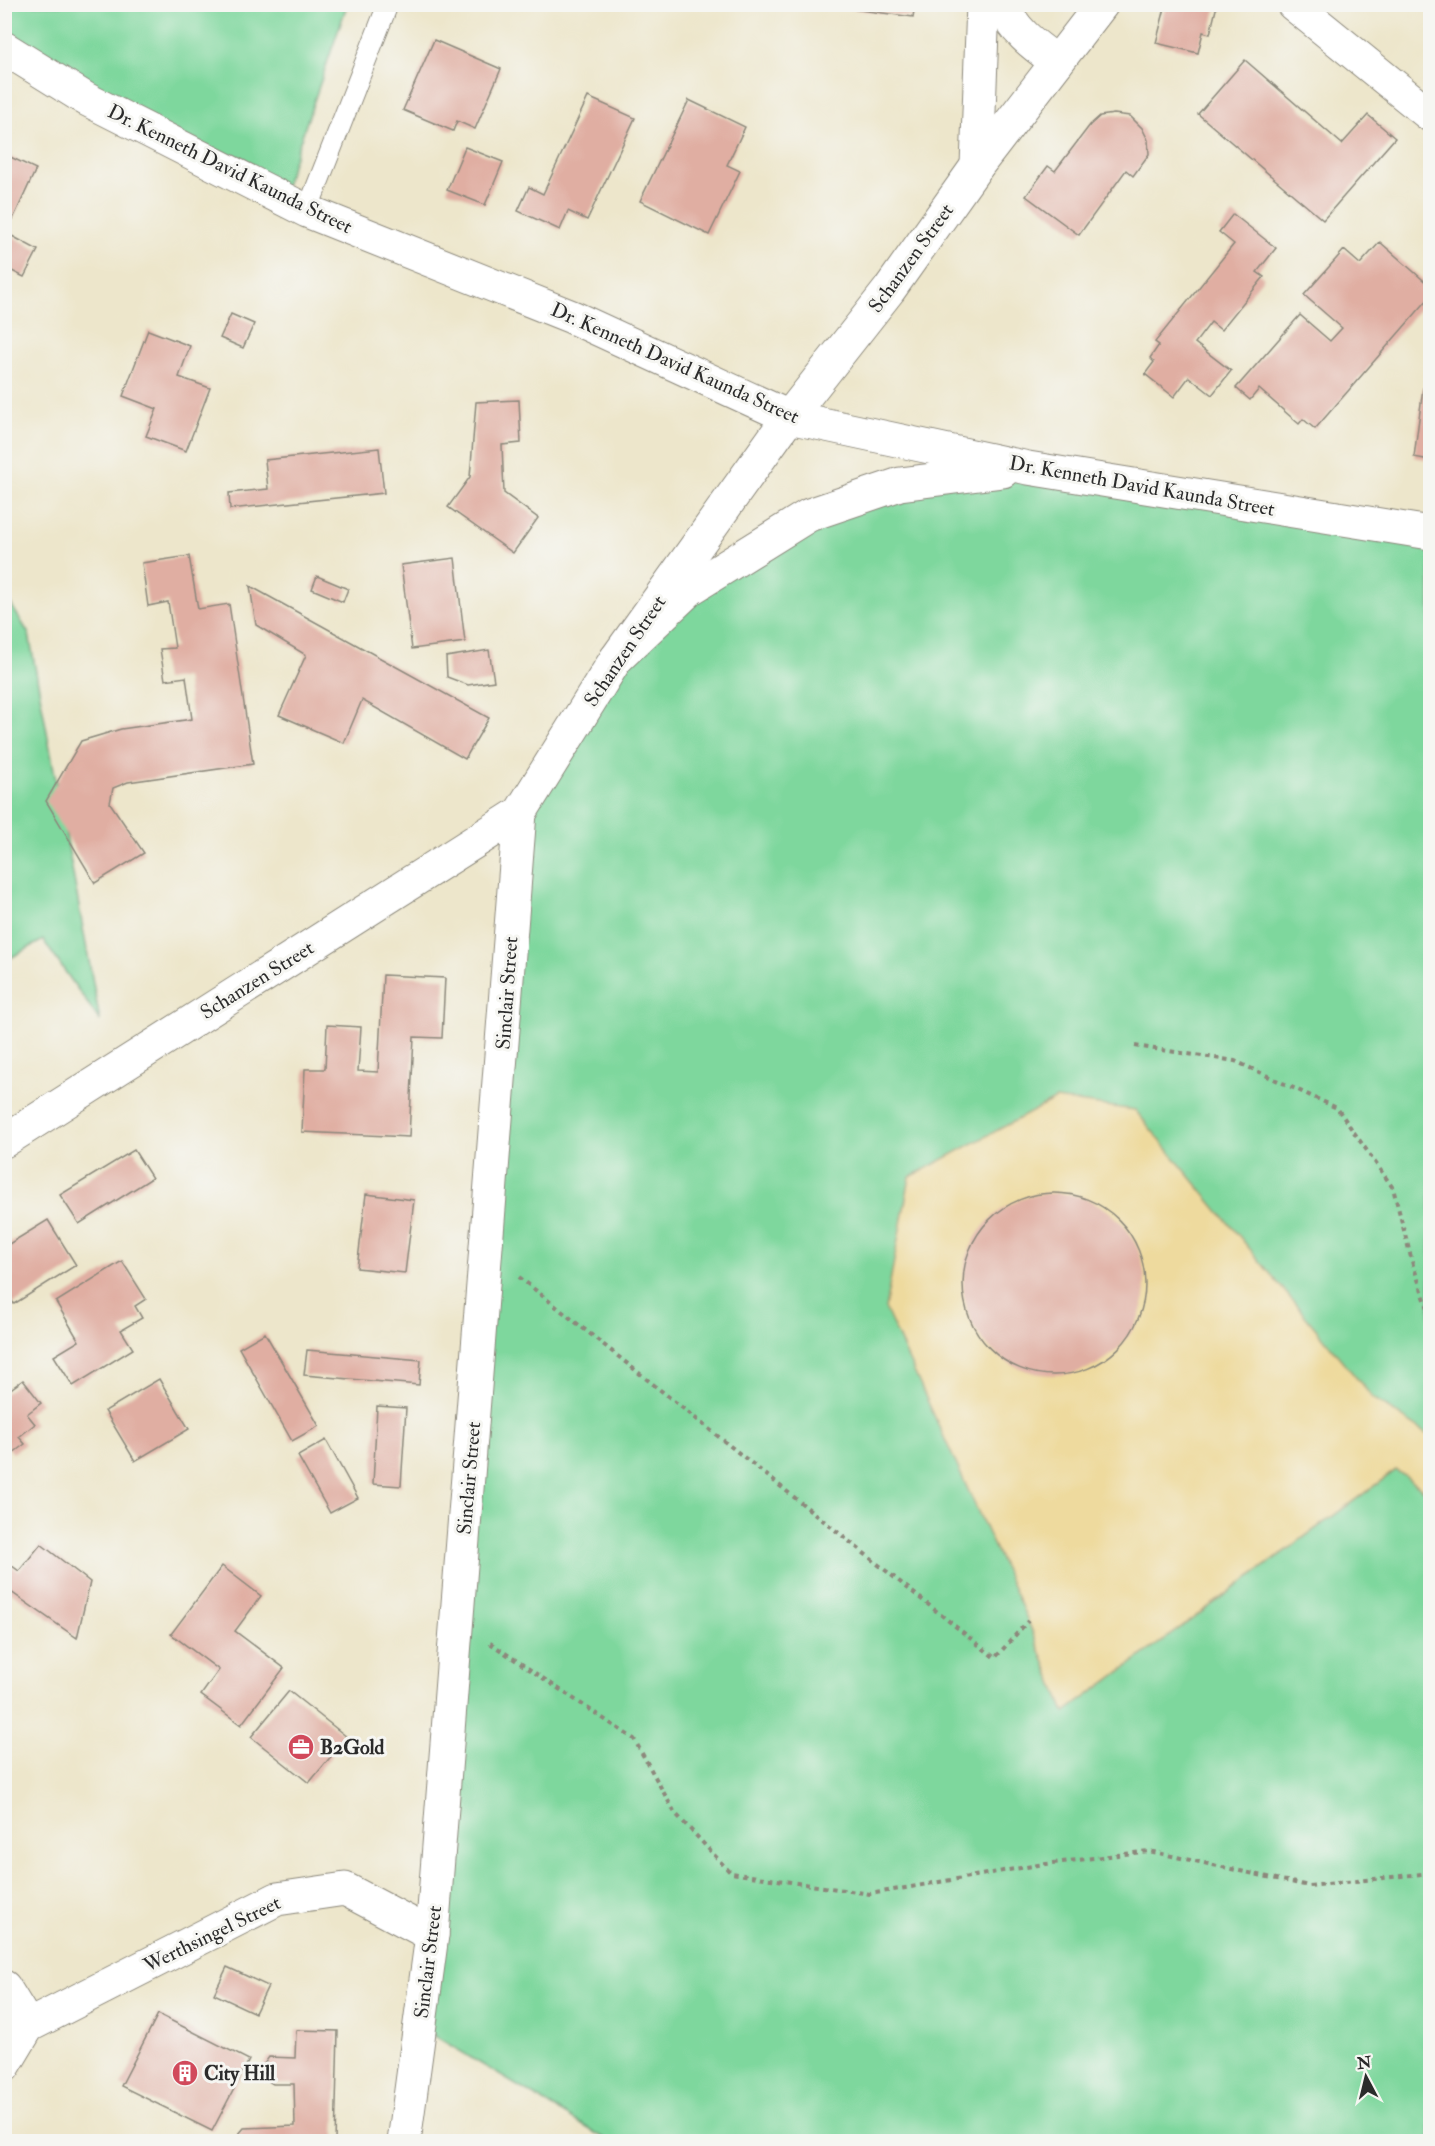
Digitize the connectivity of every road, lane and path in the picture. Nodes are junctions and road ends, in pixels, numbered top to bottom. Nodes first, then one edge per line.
1 (388, 4) edge
2 (983, 4) edge
3 (1003, 4) edge
4 (1102, 4) edge
5 (1293, 4) edge
6 (4, 48) edge
7 (1057, 62) junction
8 (1431, 116) edge
9 (977, 166) junction
10 (307, 211) junction
11 (789, 417) junction
12 (1028, 468) junction
13 (1431, 533) edge
14 (616, 659) junction
15 (520, 813) junction
16 (1135, 1046) dead end
17 (4, 1141) edge
18 (488, 1252) junction
19 (1431, 1314) edge
20 (457, 1620) junction
21 (1028, 1621) dead end
22 (1431, 1873) edge
23 (432, 1935) junction
24 (4, 1986) edge
25 (28, 2026) junction
26 (4, 2066) edge
27 (404, 2142) edge

1 - 10 lane
2 - 9 street
3 - 7 street
4 - 7 street, Schanzen Street
5 - 8 street
6 - 10 street, Dr. Kenneth David Kaunda Street
7 - 9 street, Schanzen Street
9 - 11 street, Schanzen Street
10 - 11 street, Dr. Kenneth David Kaunda Street
11 - 12 street, Dr. Kenneth David Kaunda Street
11 - 14 street, Schanzen Street
12 - 13 street, Dr. Kenneth David Kaunda Street
12 - 14 street
14 - 15 street, Schanzen Street
15 - 17 street, Schanzen Street
15 - 18 street, Sinclair Street
16 - 19 path
18 - 20 street, Sinclair Street
18 - 21 path
20 - 22 path
20 - 23 street, Sinclair Street
23 - 25 street, Werthsingel Street
23 - 27 street, Sinclair Street
24 - 25 street
25 - 26 street

